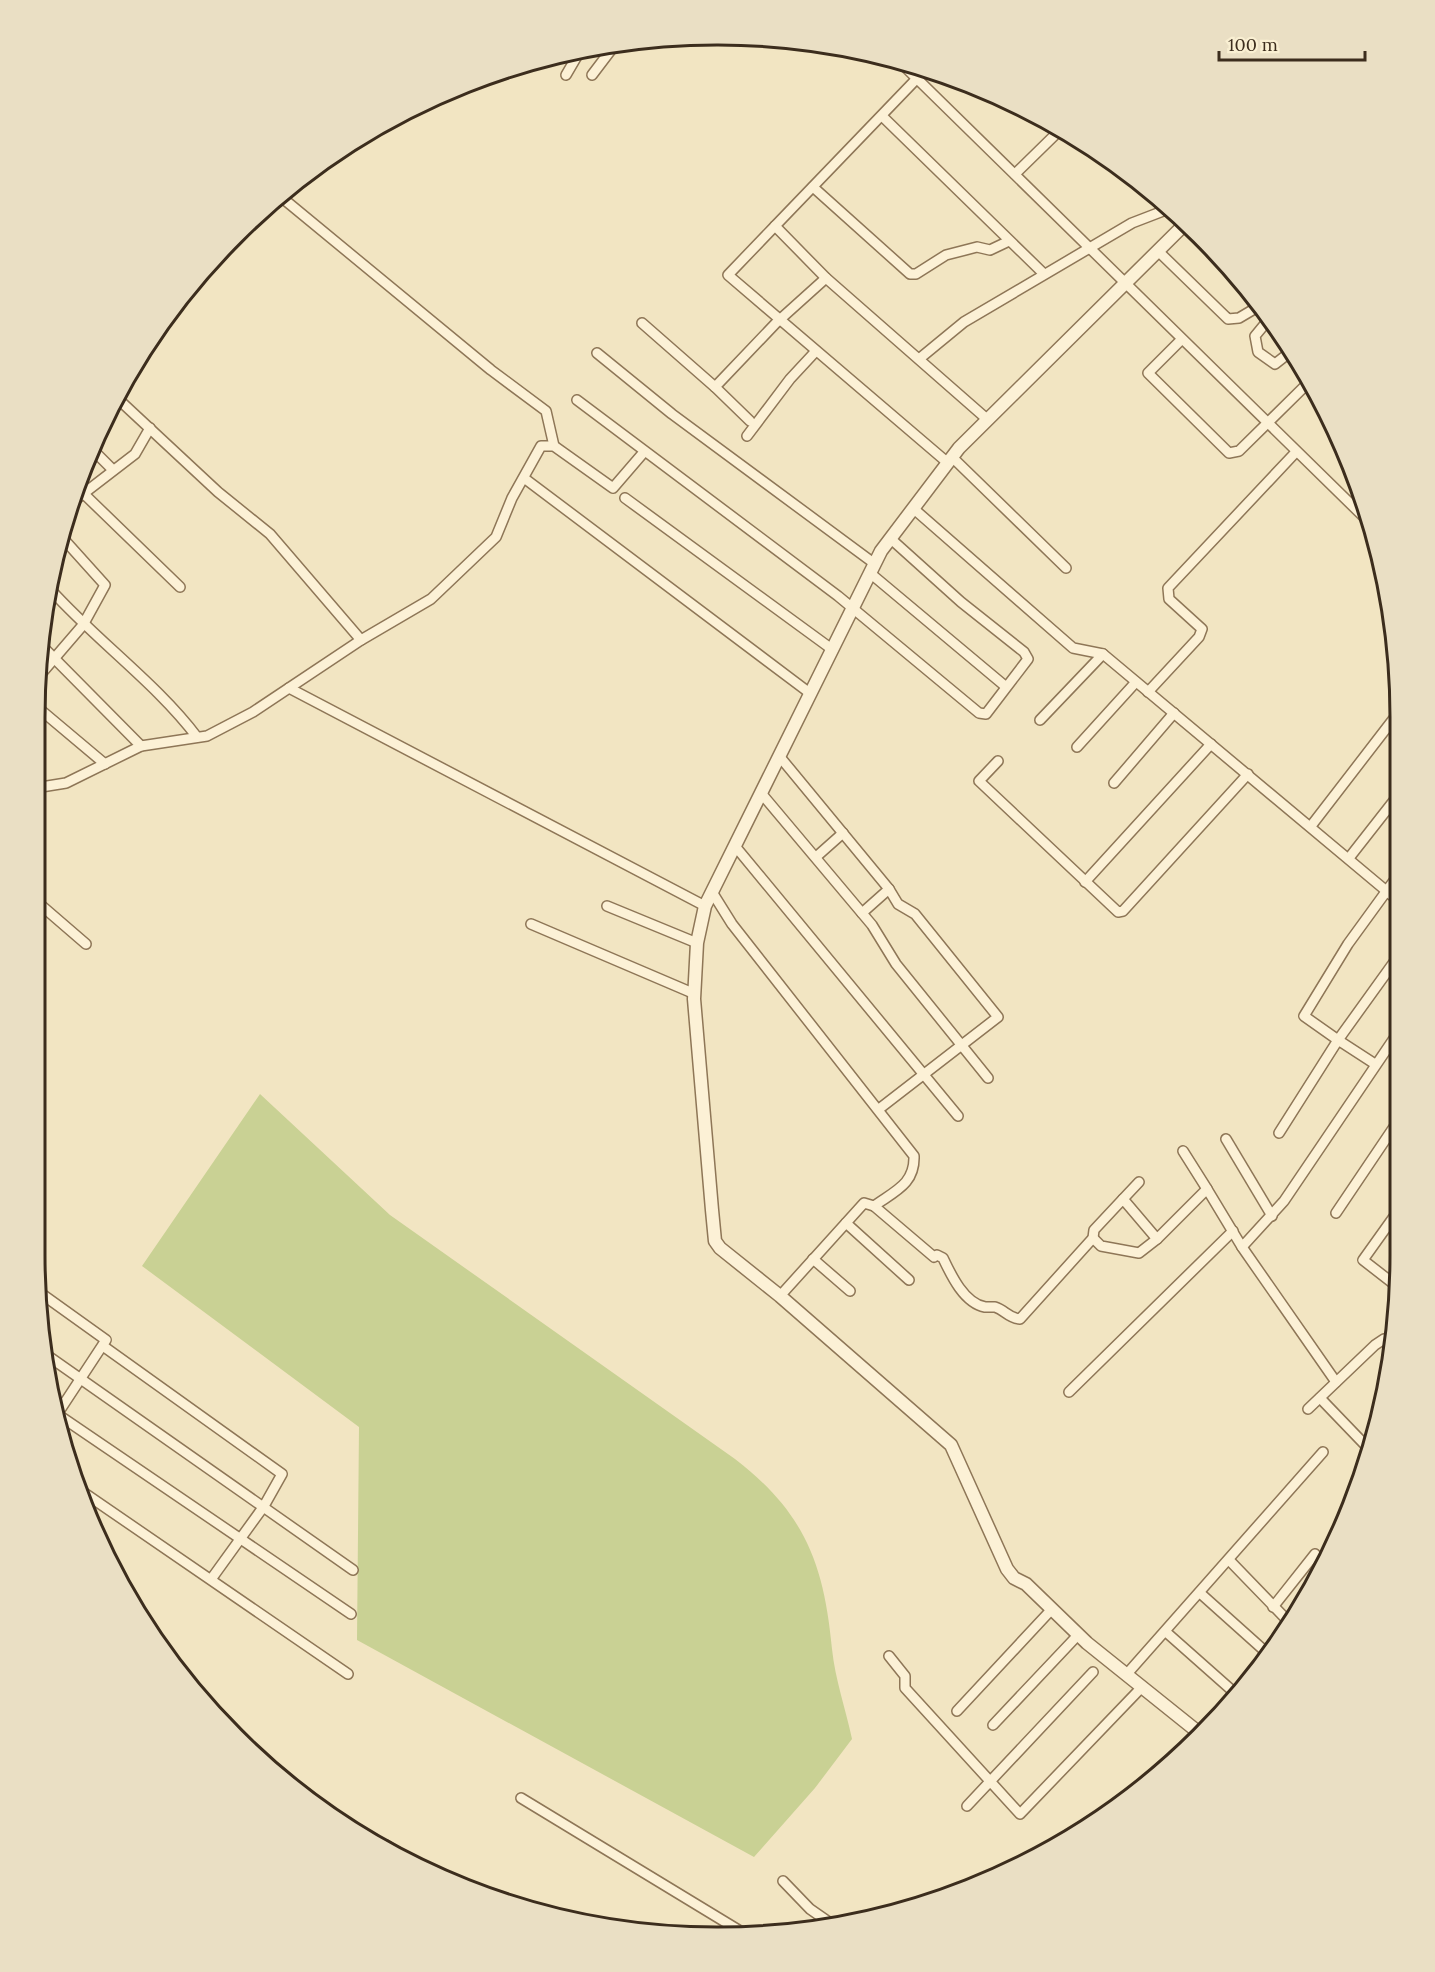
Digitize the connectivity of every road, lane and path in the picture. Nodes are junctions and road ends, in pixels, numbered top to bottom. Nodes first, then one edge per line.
1 (607, 55) edge
2 (574, 61) edge
3 (910, 74) edge
4 (566, 75) dead end
5 (592, 75) dead end
6 (919, 76) edge
7 (916, 80) junction
8 (882, 116) junction
9 (1055, 135) edge
10 (1015, 174) junction
11 (813, 187) junction
12 (287, 202) edge
13 (1161, 212) edge
14 (775, 226) junction
15 (1180, 229) edge
16 (1009, 241) junction
17 (1089, 248) junction
18 (1158, 251) junction
19 (1044, 274) junction
20 (826, 278) junction
21 (1125, 285) junction
22 (1252, 310) edge
23 (779, 320) junction
24 (642, 323) dead end
25 (1264, 326) edge
26 (1181, 340) junction
27 (816, 351) junction
28 (597, 353) dead end
29 (1285, 356) edge
30 (919, 359) junction
31 (715, 387) junction
32 (1304, 388) edge
33 (577, 400) dead end
34 (123, 403) edge
35 (988, 420) junction
36 (750, 421) dead end
37 (1267, 424) junction
38 (150, 428) junction
39 (747, 436) dead end
40 (554, 446) junction
41 (644, 452) junction
42 (1296, 452) junction
43 (98, 455) edge
44 (950, 460) junction
45 (113, 470) junction
46 (524, 478) junction
47 (84, 494) joint
48 (626, 498) dead end
49 (914, 509) junction
50 (1357, 510) edge
51 (891, 539) junction
52 (68, 544) edge
53 (1066, 568) dead end
54 (873, 569) junction
55 (180, 587) dead end
56 (56, 596) edge
57 (853, 609) junction
58 (82, 625) junction
59 (361, 640) junction
60 (833, 650) junction
61 (48, 653) edge
62 (1103, 654) junction
63 (53, 658) junction
64 (47, 666) edge
65 (1136, 682) junction
66 (1005, 686) junction
67 (289, 688) junction
68 (1148, 692) junction
69 (811, 694) junction
70 (1174, 713) junction
71 (45, 714) edge
72 (1040, 720) dead end
73 (1390, 723) edge
74 (197, 737) junction
75 (1211, 744) junction
76 (141, 746) junction
77 (1077, 747) dead end
78 (780, 757) junction
79 (998, 761) dead end
80 (105, 764) junction
81 (1248, 774) junction
82 (1113, 783) dead end
83 (45, 786) edge
84 (761, 793) junction
85 (1390, 806) edge
86 (1311, 826) junction
87 (843, 833) junction
88 (735, 846) junction
89 (816, 857) junction
90 (1349, 858) junction
91 (1085, 882) junction
92 (1390, 885) edge
93 (890, 889) junction
94 (1386, 890) junction
95 (712, 892) junction
96 (1390, 894) edge
97 (607, 906) dead end
98 (705, 906) junction
99 (45, 909) edge
100 (862, 913) junction
101 (531, 924) dead end
102 (697, 943) junction
103 (86, 944) dead end
104 (1390, 967) edge
105 (695, 994) junction
106 (1338, 1040) junction
107 (1390, 1044) edge
108 (962, 1045) junction
109 (1375, 1064) junction
110 (925, 1076) junction
111 (988, 1078) dead end
112 (879, 1109) junction
113 (958, 1116) dead end
114 (1390, 1132) edge
115 (1279, 1133) dead end
116 (1226, 1139) dead end
117 (1183, 1151) dead end
118 (1139, 1182) dead end
119 (1207, 1189) junction
120 (1123, 1199) junction
121 (874, 1206) junction
122 (1336, 1213) dead end
123 (1272, 1216) junction
124 (1390, 1222) edge
125 (846, 1223) junction
126 (1233, 1232) junction
127 (1093, 1238) junction
128 (1157, 1239) junction
129 (1242, 1247) junction
130 (813, 1259) junction
131 (909, 1280) dead end
132 (1389, 1280) edge
133 (850, 1291) dead end
134 (780, 1296) junction
135 (46, 1297) edge
136 (1384, 1339) edge
137 (103, 1346) junction
138 (54, 1360) edge
139 (81, 1380) junction
140 (1336, 1382) junction
141 (1069, 1392) dead end
142 (1320, 1398) junction
143 (63, 1406) edge
144 (1308, 1408) dead end
145 (66, 1422) edge
146 (1363, 1443) edge
147 (1323, 1452) dead end
148 (91, 1497) edge
149 (264, 1506) junction
150 (241, 1538) junction
151 (1315, 1554) dead end
152 (1229, 1560) junction
153 (353, 1570) dead end
154 (212, 1578) junction
155 (1200, 1593) junction
156 (1273, 1607) junction
157 (1052, 1609) junction
158 (351, 1614) dead end
159 (1284, 1617) edge
160 (1166, 1632) junction
161 (1078, 1635) junction
162 (1262, 1649) edge
163 (889, 1656) dead end
164 (1093, 1672) dead end
165 (348, 1674) dead end
166 (1126, 1675) junction
167 (1142, 1687) junction
168 (1230, 1689) edge
169 (957, 1711) dead end
170 (993, 1725) dead end
171 (1194, 1729) edge
172 (991, 1782) junction
173 (521, 1798) dead end
174 (967, 1806) dead end
175 (783, 1881) dead end
176 (824, 1918) edge
177 (733, 1927) edge

1 - 5 street
2 - 4 street
3 - 7 street
6 - 7 street
7 - 8 street
7 - 10 street
8 - 11 street
8 - 16 street
9 - 10 street
10 - 17 street
11 - 14 street
11 - 16 street
12 - 40 street
13 - 17 street
14 - 20 street
14 - 23 street
15 - 18 street
16 - 19 street
17 - 19 street
17 - 21 street
18 - 21 street
18 - 22 street
19 - 30 street
20 - 23 street
20 - 30 street
21 - 26 street
21 - 35 street
23 - 27 street
23 - 31 street
24 - 31 street
25 - 29 street
26 - 37 street
26 - 37 street
27 - 39 street
27 - 44 street
28 - 54 street
30 - 35 street
31 - 36 street
32 - 37 street
33 - 41 street
34 - 38 street
35 - 44 street
37 - 42 street
38 - 45 street
38 - 59 street
40 - 41 street
40 - 46 street
41 - 57 street
42 - 50 street
42 - 68 street
43 - 45 street
44 - 49 street
44 - 53 street
45 - 47 street
46 - 59 street
46 - 69 street
47 - 55 street
48 - 60 street
49 - 51 street
49 - 62 street
51 - 54 street
51 - 66 street
52 - 58 street
54 - 57 street
54 - 66 street
56 - 58 street
57 - 60 street
57 - 66 street
58 - 63 street
58 - 74 street
59 - 67 street
60 - 69 street
61 - 63 street
62 - 65 street
62 - 72 street
63 - 64 street
63 - 76 street
65 - 68 street
65 - 77 street
67 - 74 street
67 - 98 street
68 - 70 street
69 - 78 street
70 - 75 street
70 - 82 street
71 - 80 street
73 - 86 street
74 - 76 street
75 - 81 street
75 - 91 street
76 - 80 street
78 - 84 street
78 - 87 street
79 - 91 street
80 - 83 street
81 - 86 street
81 - 91 street
84 - 88 street
84 - 89 street
85 - 90 street
86 - 90 street
87 - 89 street
87 - 93 street
88 - 95 street
88 - 110 street
89 - 100 street
90 - 94 street
92 - 94 street
93 - 100 street
93 - 108 street
94 - 96 street
94 - 106 street
95 - 98 street
95 - 112 street
97 - 102 street
98 - 102 street
99 - 103 street
100 - 108 street
101 - 105 street
102 - 105 street
104 - 106 street
105 - 134 street
106 - 109 street
106 - 115 street
107 - 109 street
108 - 110 street
108 - 111 street
109 - 123 street
110 - 112 street
110 - 113 street
112 - 121 street
114 - 122 street
116 - 123 street
117 - 119 street
118 - 120 street
119 - 126 street
119 - 128 street
120 - 127 street
120 - 128 street
121 - 125 street
121 - 127 street
123 - 129 street
124 - 132 street
125 - 130 street
125 - 131 street
126 - 129 street
126 - 141 street
127 - 128 street
129 - 140 street
130 - 133 street
130 - 134 street
134 - 157 street
135 - 137 street
136 - 140 street
137 - 139 street
137 - 149 street
138 - 139 street
139 - 143 street
139 - 149 street
140 - 142 street
142 - 144 street
142 - 146 street
145 - 150 street
147 - 152 street
148 - 154 street
149 - 150 street
149 - 153 street
150 - 154 street
150 - 158 street
151 - 156 street
152 - 155 street
152 - 156 street
154 - 165 street
155 - 160 street
155 - 162 street
156 - 159 street
157 - 161 street
157 - 169 street
160 - 166 street
160 - 168 street
161 - 166 street
161 - 170 street
163 - 172 street
164 - 172 street
166 - 167 street
167 - 171 street
167 - 172 street
172 - 174 street
173 - 177 street
175 - 176 street

